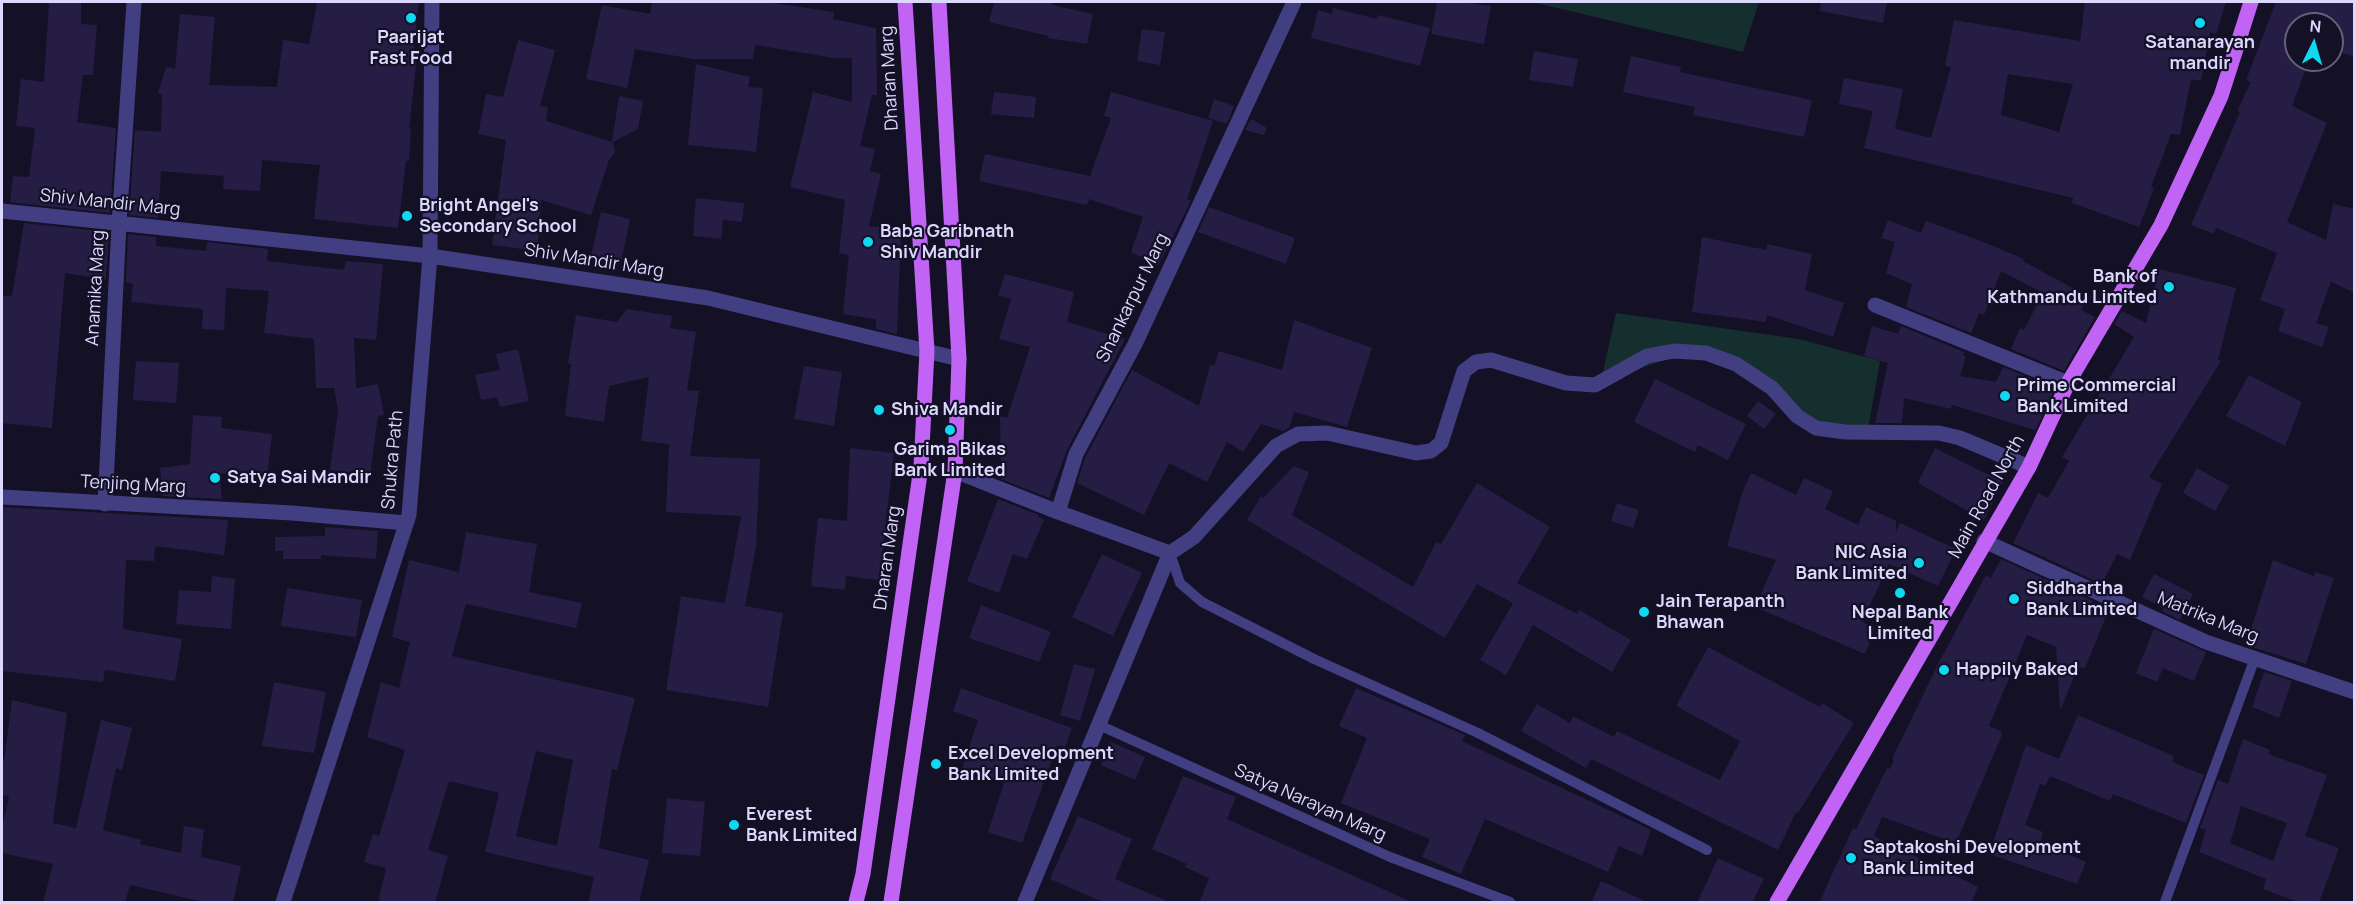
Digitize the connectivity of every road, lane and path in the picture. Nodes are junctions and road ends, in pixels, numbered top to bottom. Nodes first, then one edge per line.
1 (134, 2) edge
2 (432, 2) edge
3 (905, 2) edge
4 (939, 2) edge
5 (1294, 2) edge
6 (2251, 2) edge
7 (2, 211) edge
8 (119, 224) junction
9 (430, 256) junction
10 (1875, 305) dead end
11 (927, 351) junction
12 (959, 359) junction
13 (2068, 383) junction
14 (2029, 467) junction
15 (955, 471) junction
16 (2, 497) edge
17 (105, 504) junction
18 (1058, 512) junction
19 (406, 523) junction
20 (1984, 542) junction
21 (1170, 553) junction
22 (2254, 658) junction
23 (2355, 693) edge
24 (1099, 725) junction
25 (1707, 850) dead end
26 (283, 903) edge
27 (856, 903) edge
28 (891, 903) edge
29 (1024, 903) edge
30 (1510, 903) edge
31 (1777, 903) edge
32 (2165, 903) edge

1 - 8 street, Anamika Marg
2 - 9 street, Shukra Path
3 - 11 main road, Dharan Marg
4 - 12 main road
5 - 18 street, Shankarpur Marg
6 - 13 main road, Main Road North
7 - 8 street, Shiv Mandir Marg
8 - 9 street, Shiv Mandir Marg
8 - 17 street, Anamika Marg
9 - 11 street, Shiv Mandir Marg
9 - 19 street, Shukra Path
10 - 13 street
11 - 12 street, Shiv Mandir Marg
11 - 27 main road, Dharan Marg
12 - 15 main road
13 - 14 main road, Main Road North
14 - 20 main road, Main Road North
14 - 21 street
15 - 18 street
15 - 28 main road
16 - 17 street, Tenjing Marg
17 - 19 street, Tenjing Marg
18 - 21 street
19 - 26 street, Shukra Path
20 - 22 street, Matrika Marg
20 - 31 main road, Main Road North
21 - 24 street
21 - 25 lane
22 - 23 street, Matrika Marg
22 - 32 lane
24 - 29 street
24 - 30 lane, Satya Narayan Marg

